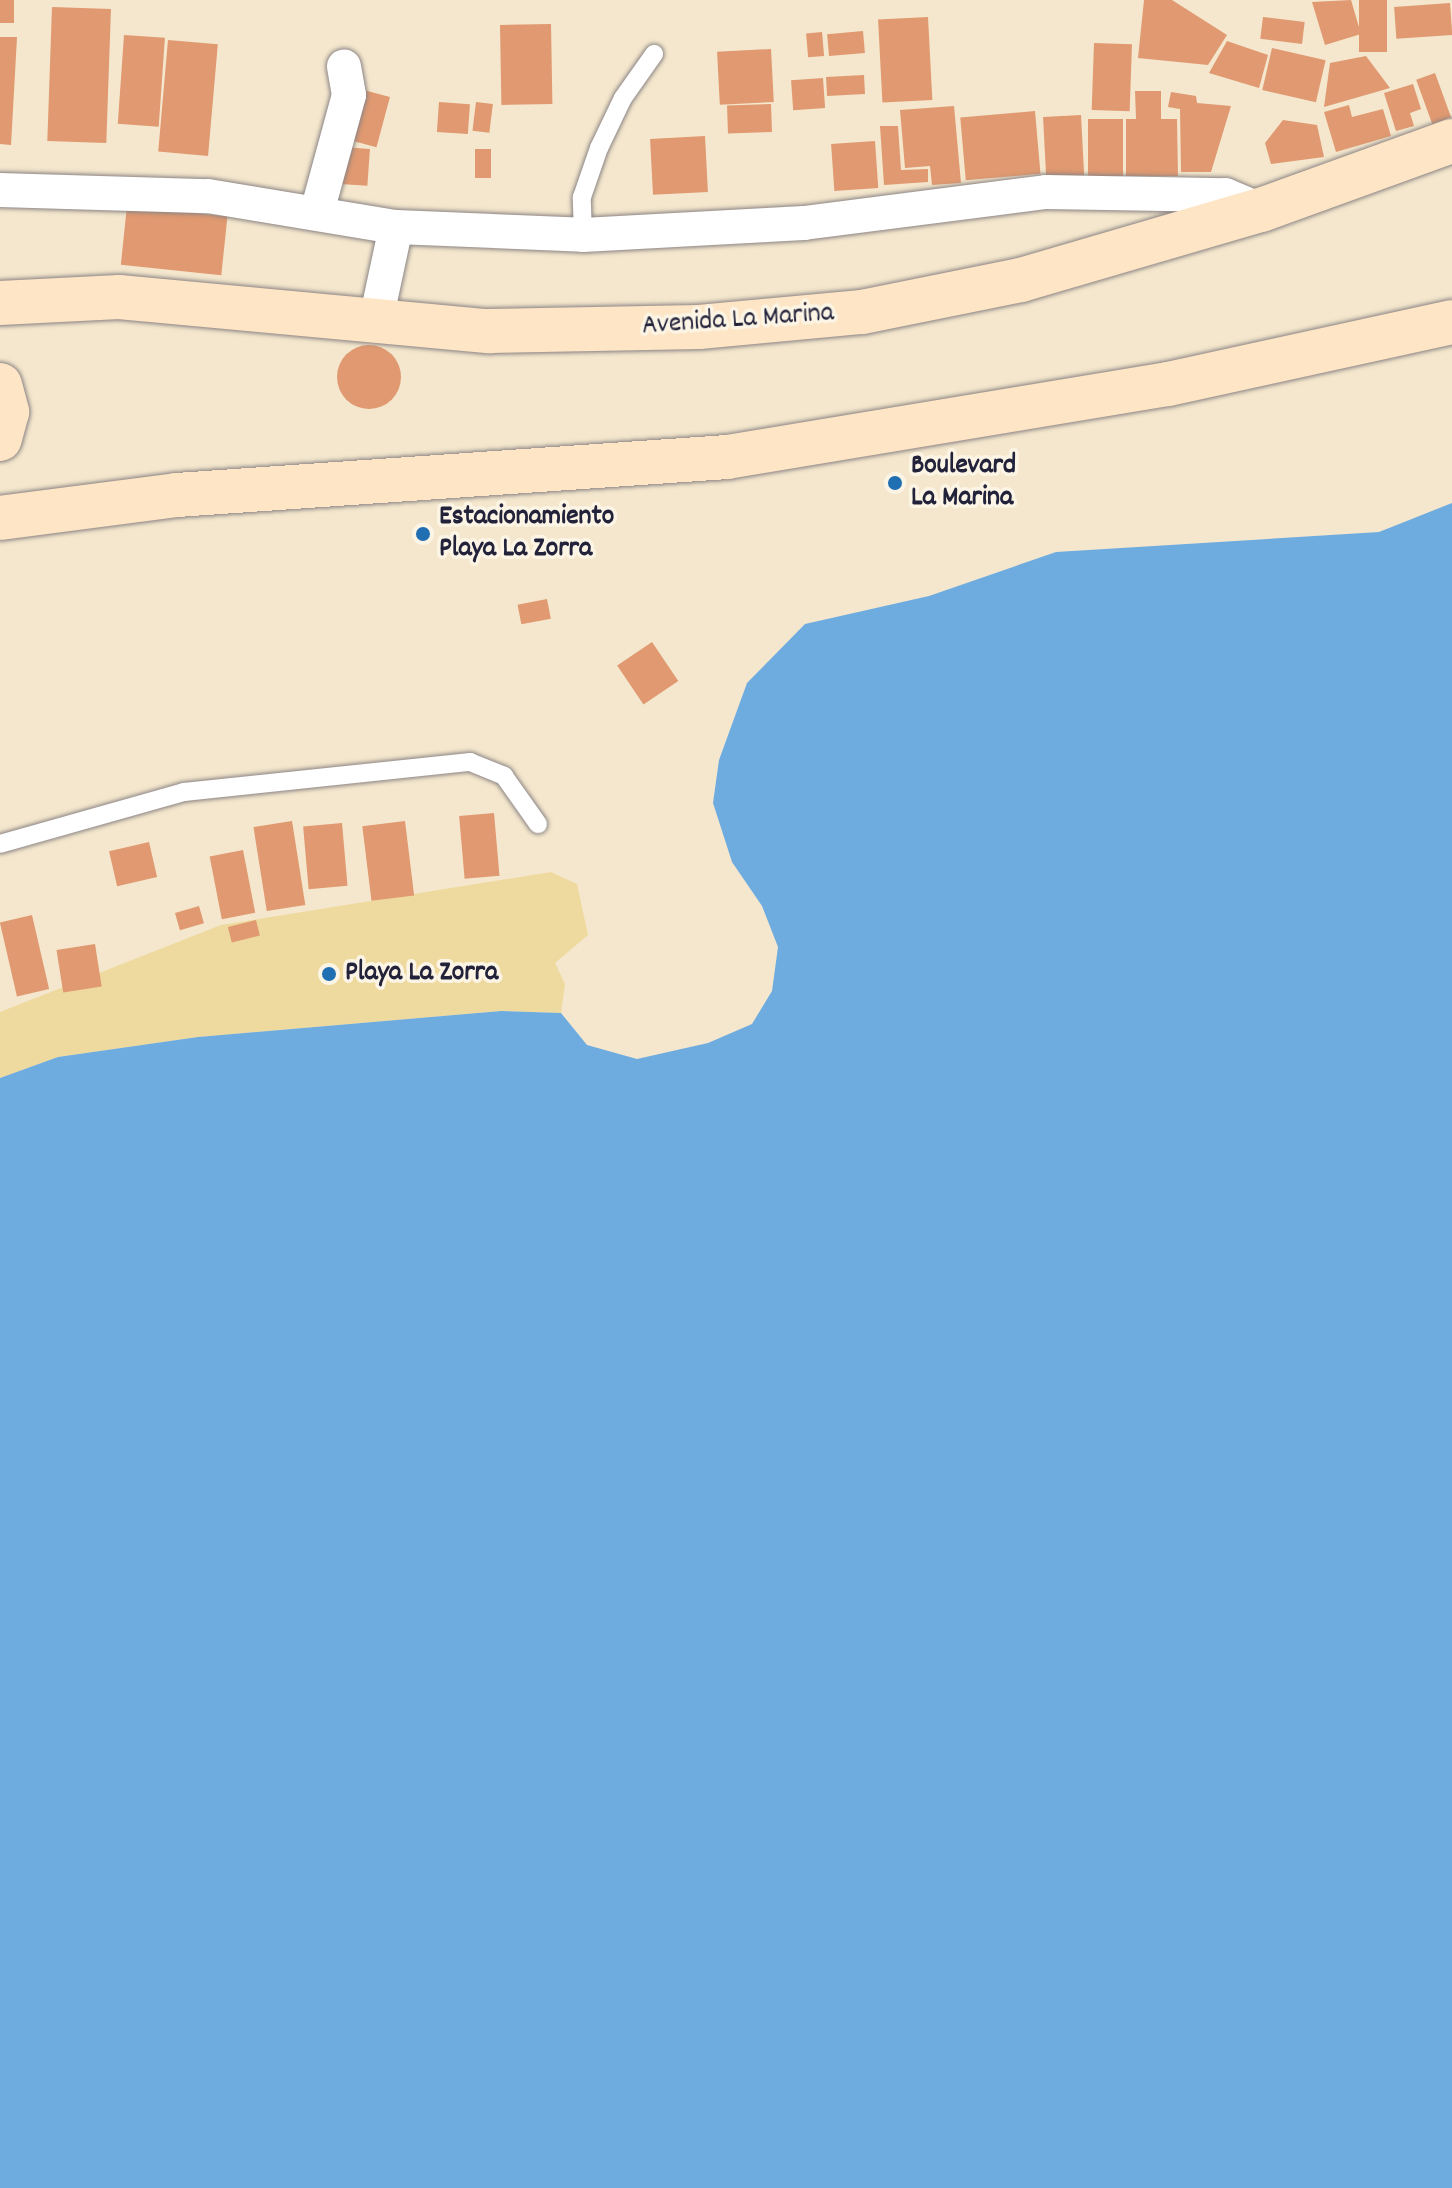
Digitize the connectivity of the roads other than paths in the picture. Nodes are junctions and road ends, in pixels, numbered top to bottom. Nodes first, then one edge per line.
1 (654, 54) dead end
2 (344, 66) dead end
3 (1452, 141) edge
4 (0, 190) edge
5 (1261, 210) junction
6 (317, 212) junction
7 (396, 227) junction
8 (583, 235) junction
9 (0, 303) edge
10 (376, 320) junction
11 (1452, 322) edge
12 (0, 385) edge
13 (0, 439) edge
14 (0, 518) edge
15 (538, 824) dead end
16 (0, 844) edge

1 - 8 lane
2 - 6 street
3 - 5 main road, Avenida La Marina
4 - 6 street
5 - 8 street
5 - 10 main road, Avenida La Marina
6 - 7 street
7 - 8 street
7 - 10 street
9 - 10 main road, Avenida La Marina
11 - 14 main road
12 - 13 main road
15 - 16 lane

